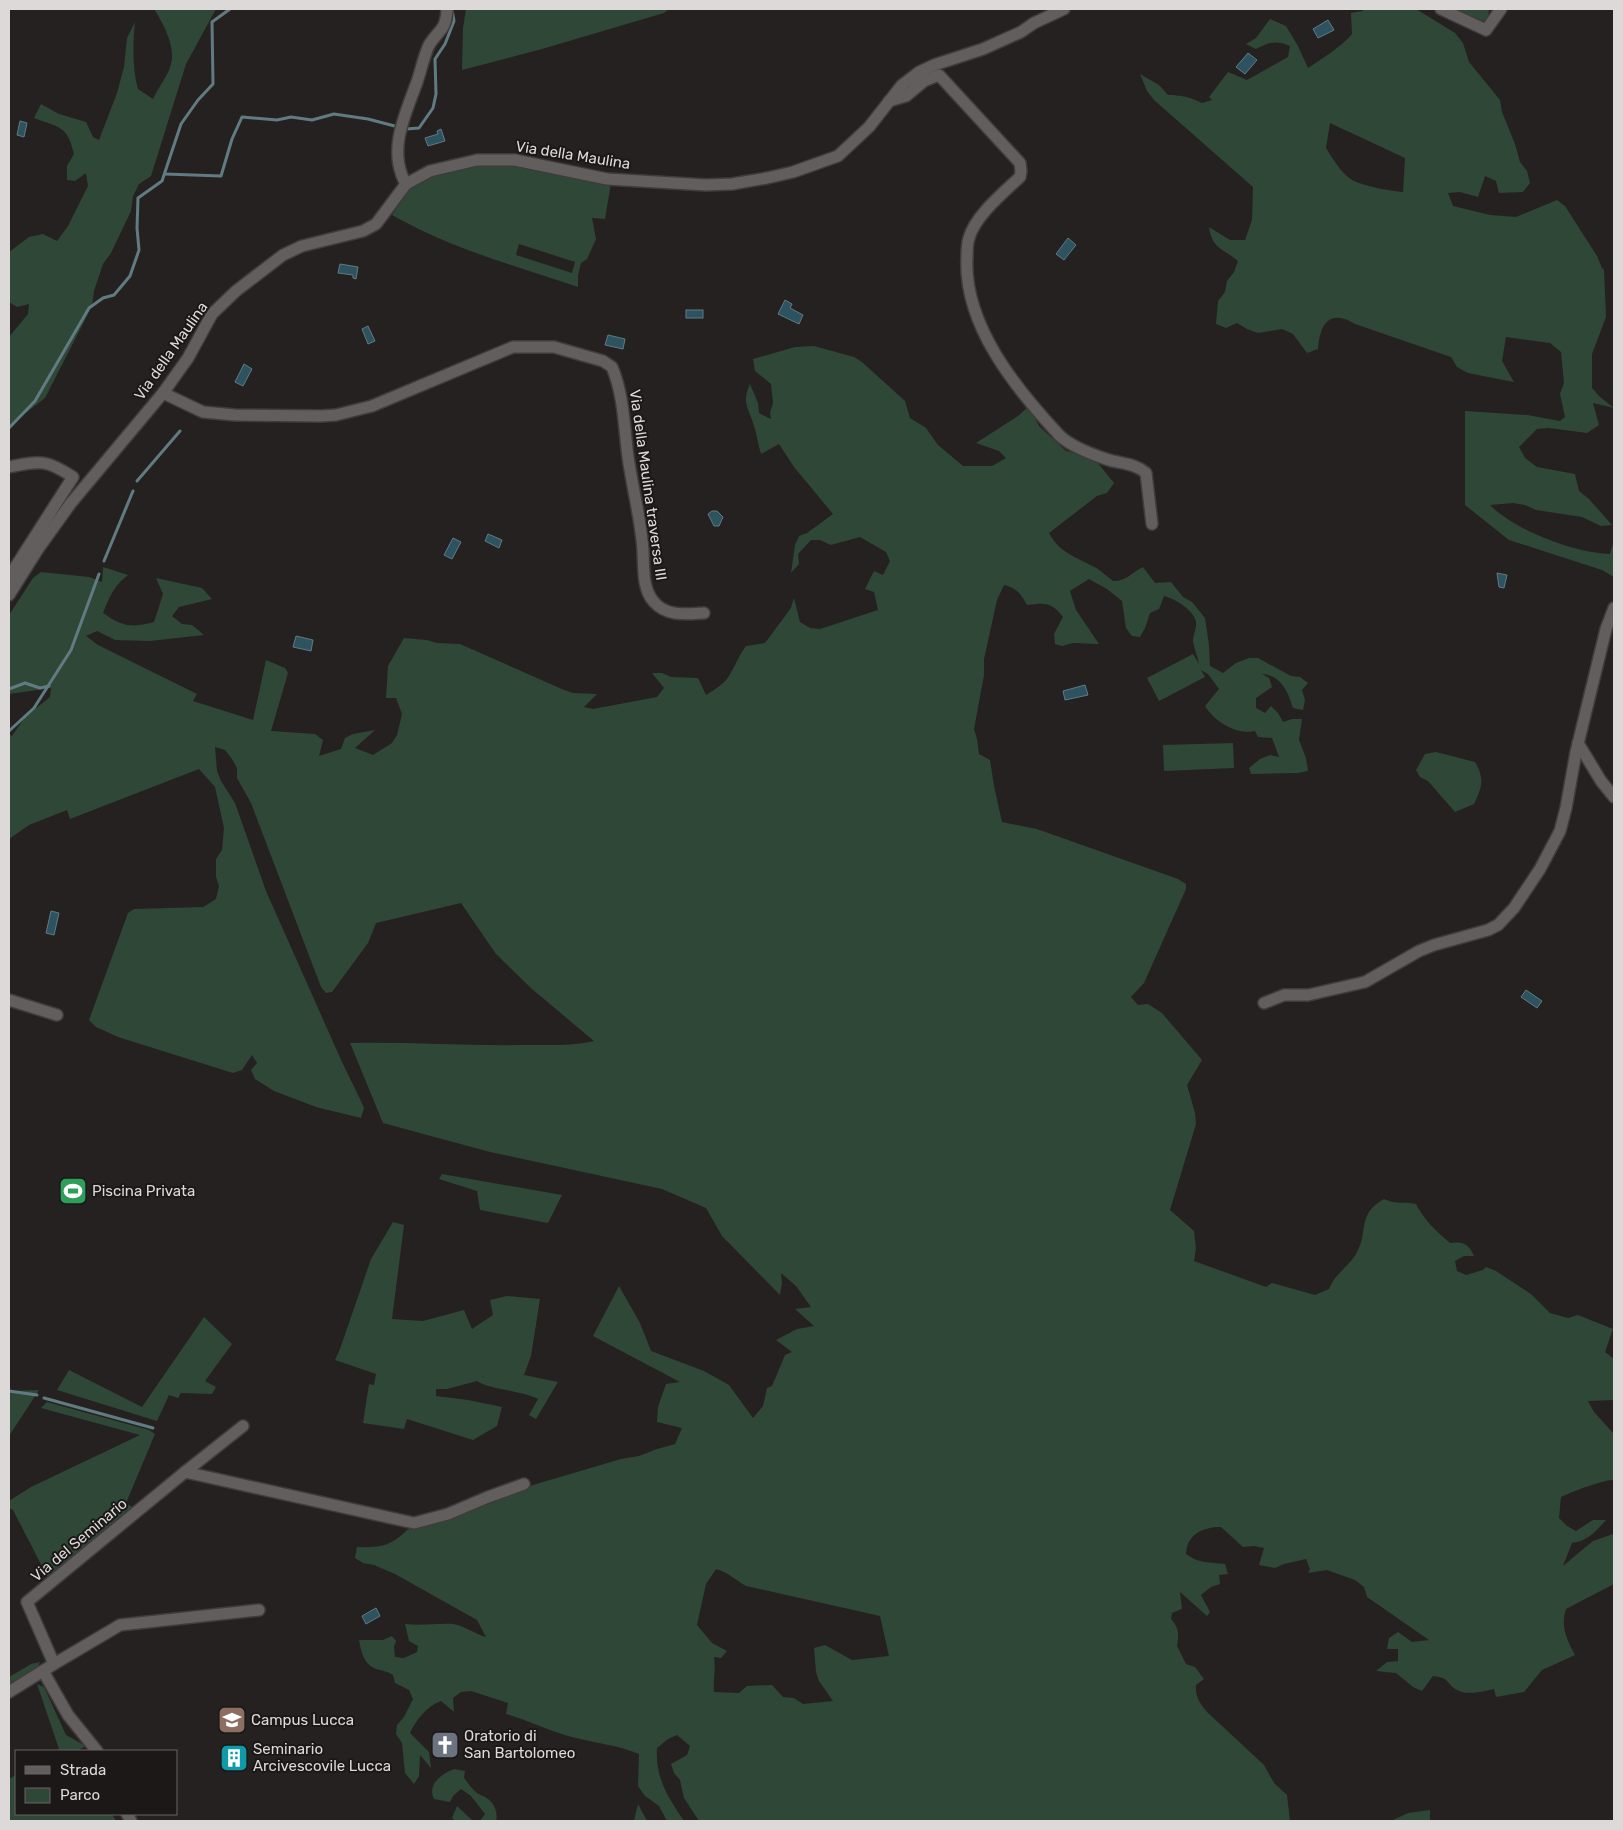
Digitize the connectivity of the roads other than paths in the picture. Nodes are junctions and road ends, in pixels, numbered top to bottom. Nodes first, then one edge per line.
1 (447, 9) edge
2 (1064, 9) edge
3 (1441, 9) edge
4 (1501, 9) edge
5 (889, 101) junction
6 (406, 184) junction
7 (163, 393) junction
8 (9, 467) edge
9 (1152, 524) dead end
10 (9, 577) edge
11 (9, 595) edge
12 (1614, 608) edge
13 (704, 613) dead end
14 (1578, 743) junction
15 (1614, 797) edge
16 (9, 1000) edge
17 (1264, 1003) dead end
18 (57, 1015) dead end
19 (243, 1426) dead end
20 (185, 1472) junction
21 (524, 1484) dead end
22 (259, 1610) dead end
23 (54, 1664) junction
24 (42, 1671) junction
25 (9, 1692) edge
26 (96, 1750) edge

1 - 6 street
2 - 5 street, Via della Maulina
3 - 4 street
5 - 6 street, Via della Maulina
5 - 9 street
6 - 7 street, Via della Maulina
7 - 11 street, Via della Maulina
7 - 13 street, Via della Maulina traversa III
8 - 10 street
12 - 14 street
14 - 15 street
14 - 17 street
16 - 18 street
19 - 20 street, Via del Seminario
20 - 21 street
20 - 23 street, Via del Seminario
22 - 23 street
23 - 24 street
24 - 25 street
24 - 26 street

